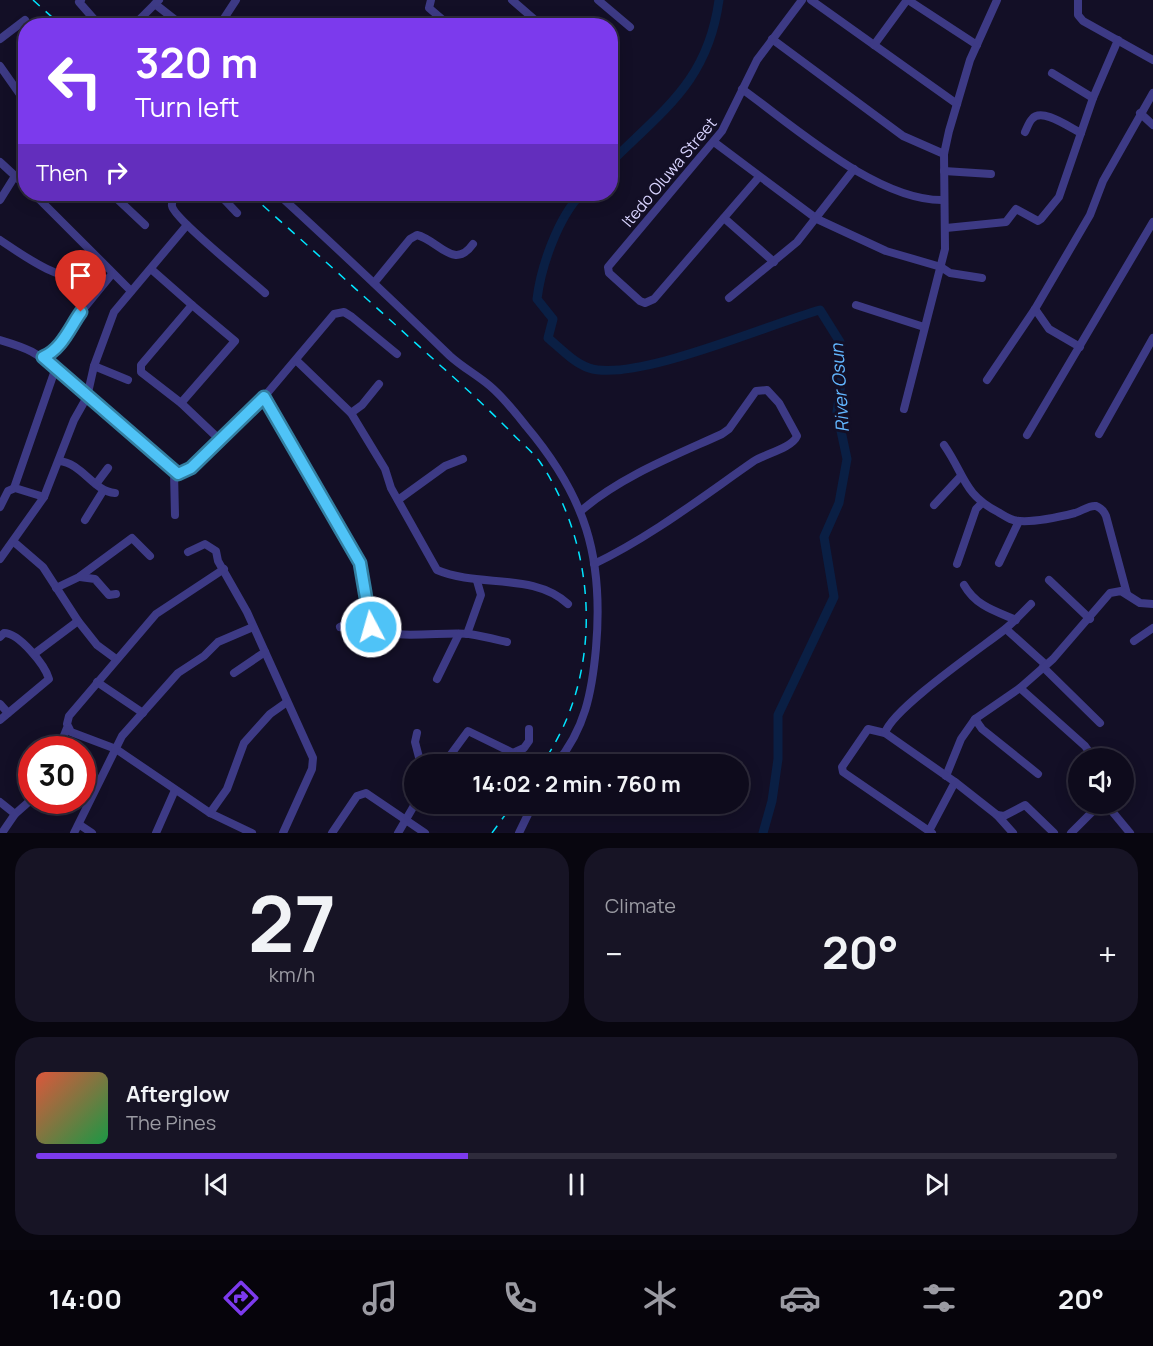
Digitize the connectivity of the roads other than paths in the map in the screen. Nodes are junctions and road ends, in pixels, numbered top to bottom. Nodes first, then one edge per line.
1 (236, 0) edge
2 (431, 0) edge
3 (598, 0) edge
4 (802, 0) edge
5 (811, 0) edge
6 (908, 0) edge
7 (997, 0) edge
8 (1078, 0) edge
9 (79, 1) edge
10 (515, 1) edge
11 (157, 2) edge
12 (93, 18) edge
13 (141, 18) edge
14 (174, 18) edge
15 (224, 18) edge
16 (441, 18) edge
17 (533, 18) edge
18 (18, 25) edge
19 (630, 27) dead end
20 (0, 39) edge
21 (772, 39) junction
22 (1119, 40) junction
23 (874, 45) junction
24 (977, 45) junction
25 (1153, 60) edge
26 (0, 66) edge
27 (1052, 73) dead end
28 (742, 89) junction
29 (18, 92) edge
30 (1153, 93) edge
31 (1093, 98) junction
32 (957, 104) junction
33 (1140, 113) junction
34 (1153, 125) edge
35 (1025, 132) dead end
36 (1081, 133) junction
37 (714, 142) junction
38 (944, 154) junction
39 (0, 162) edge
40 (854, 169) junction
41 (944, 171) junction
42 (991, 174) dead end
43 (15, 176) junction
44 (759, 177) junction
45 (18, 179) edge
46 (0, 200) edge
47 (944, 200) junction
48 (41, 201) edge
49 (119, 201) edge
50 (174, 201) edge
51 (226, 201) edge
52 (286, 201) edge
53 (237, 213) dead end
54 (724, 218) junction
55 (817, 219) junction
56 (1153, 222) edge
57 (145, 225) dead end
58 (187, 225) junction
59 (945, 228) junction
60 (0, 240) edge
61 (473, 244) dead end
62 (99, 261) junction
63 (774, 262) junction
64 (941, 267) junction
65 (151, 269) junction
66 (112, 274) junction
67 (982, 278) dead end
68 (374, 283) junction
69 (131, 291) junction
70 (265, 293) dead end
71 (729, 298) dead end
72 (192, 305) junction
73 (856, 305) dead end
74 (1035, 309) junction
75 (924, 327) junction
76 (1153, 338) edge
77 (0, 340) edge
78 (1080, 346) junction
79 (397, 354) dead end
80 (43, 357) junction
81 (297, 361) junction
82 (93, 366) junction
83 (56, 370) junction
84 (128, 380) dead end
85 (987, 380) dead end
86 (379, 384) dead end
87 (87, 397) junction
88 (264, 397) junction
89 (181, 403) junction
90 (904, 409) dead end
91 (351, 413) junction
92 (1099, 434) dead end
93 (1027, 435) dead end
94 (220, 440) junction
95 (945, 446) dead end
96 (463, 459) dead end
97 (59, 460) junction
98 (108, 468) dead end
99 (174, 472) junction
100 (961, 476) junction
101 (96, 484) junction
102 (14, 488) junction
103 (103, 491) junction
104 (115, 494) dead end
105 (44, 496) junction
106 (398, 500) junction
107 (981, 504) junction
108 (934, 505) dead end
109 (0, 507) edge
110 (582, 510) junction
111 (175, 515) dead end
112 (85, 520) dead end
113 (1019, 521) junction
114 (14, 542) junction
115 (188, 552) dead end
116 (150, 556) dead end
117 (0, 559) edge
118 (999, 563) dead end
119 (594, 564) junction
120 (957, 564) dead end
121 (224, 569) junction
122 (79, 577) junction
123 (1049, 580) dead end
124 (477, 581) junction
125 (964, 585) dead end
126 (56, 588) junction
127 (116, 594) dead end
128 (1127, 594) junction
129 (568, 604) dead end
130 (1031, 604) dead end
131 (1152, 606) edge
132 (371, 613) junction
133 (1090, 619) junction
134 (1016, 620) junction
135 (78, 621) junction
136 (253, 627) junction
137 (340, 627) dead end
138 (1006, 628) junction
139 (1153, 628) edge
140 (463, 634) junction
141 (0, 637) edge
142 (1134, 641) dead end
143 (507, 642) dead end
144 (265, 652) junction
145 (34, 654) junction
146 (116, 659) junction
147 (1045, 666) junction
148 (234, 673) dead end
149 (437, 679) dead end
150 (97, 682) junction
151 (1020, 688) junction
152 (287, 702) junction
153 (0, 704) edge
154 (8, 713) junction
155 (143, 713) junction
156 (975, 719) junction
157 (0, 720) edge
158 (1100, 723) dead end
159 (68, 728) junction
160 (529, 729) dead end
161 (417, 733) dead end
162 (885, 733) junction
163 (64, 736) edge
164 (1086, 748) edge
165 (116, 749) junction
166 (513, 753) joint
167 (418, 754) edge
168 (451, 754) edge
169 (565, 754) edge
170 (1038, 774) dead end
171 (946, 776) junction
172 (955, 782) junction
173 (96, 783) edge
174 (175, 790) junction
175 (0, 802) edge
176 (18, 811) edge
177 (210, 813) junction
178 (15, 814) junction
179 (83, 814) edge
180 (409, 814) edge
181 (528, 814) edge
182 (1090, 814) edge
183 (1114, 814) edge
184 (997, 815) junction
185 (405, 820) junction
186 (80, 825) junction
187 (931, 832) edge
188 (2, 833) edge
189 (74, 833) edge
190 (92, 833) edge
191 (156, 833) edge
192 (252, 833) edge
193 (283, 833) edge
194 (332, 833) edge
195 (398, 833) edge
196 (425, 833) edge
197 (519, 833) edge
198 (1013, 833) edge
199 (1054, 833) edge
200 (1071, 833) edge
201 (1130, 833) edge

1 - 15 street
2 - 16 street
3 - 19 street
4 - 21 street, Itedo Oluwa Street
5 - 23 street
6 - 23 street
6 - 24 street
7 - 24 street
8 - 22 street
9 - 12 street
10 - 17 street
11 - 13 street
11 - 14 street
18 - 20 street
21 - 28 street, Itedo Oluwa Street
21 - 38 street
22 - 25 street
22 - 31 street
23 - 32 street
24 - 32 street
26 - 29 street
27 - 31 street
28 - 37 street, Itedo Oluwa Street
28 - 40 street
30 - 33 street
31 - 36 street
32 - 38 street
33 - 34 street
33 - 74 street
35 - 36 street
36 - 59 street
37 - 44 street
37 - 54 street, Itedo Oluwa Street
38 - 41 street
39 - 43 street
40 - 47 street
40 - 55 street
41 - 42 street
41 - 47 street
43 - 45 street
43 - 46 street
44 - 54 street
44 - 55 street
47 - 59 street
48 - 62 street
49 - 57 street
50 - 58 street
51 - 53 street
52 - 68 street
54 - 63 street
55 - 63 street
55 - 64 street
56 - 78 street
58 - 65 street
58 - 70 street
59 - 64 street
60 - 62 street
61 - 68 street
62 - 66 street
63 - 71 street
64 - 67 street
64 - 75 street
65 - 69 street
65 - 72 street
66 - 69 street
66 - 80 street
68 - 110 street
69 - 82 street
72 - 89 street
72 - 89 street
73 - 75 street
74 - 78 street
74 - 85 street
75 - 90 street
76 - 92 street
77 - 80 street
78 - 93 street
79 - 81 street
80 - 83 street
81 - 88 street
81 - 91 street
82 - 84 street
82 - 87 street
83 - 87 street
83 - 102 street
86 - 91 street
87 - 97 street
87 - 99 street
88 - 94 street
88 - 132 street
89 - 94 street
91 - 106 street
94 - 99 street
95 - 100 street
96 - 106 street
97 - 101 street
97 - 105 street
98 - 101 street
99 - 111 street
100 - 107 street
100 - 108 street
101 - 103 street
102 - 105 street
102 - 109 street
103 - 104 street
103 - 112 street
105 - 114 street
106 - 124 street
107 - 113 street
107 - 120 street
110 - 119 street
110 - 119 street
113 - 118 street
113 - 128 street
114 - 117 street
114 - 126 street
115 - 121 street
116 - 122 street
119 - 169 street
121 - 136 street
121 - 146 street
122 - 126 street
122 - 127 street
123 - 133 street
124 - 129 street
124 - 140 street
125 - 134 street
126 - 135 street
128 - 131 street
128 - 133 street
130 - 134 street
132 - 137 street
132 - 140 street
133 - 147 street
134 - 138 street
135 - 145 street
135 - 146 street
136 - 144 street
136 - 155 street
138 - 147 street
138 - 162 street
139 - 142 street
140 - 143 street
140 - 149 street
141 - 145 street
144 - 148 street
144 - 152 street
145 - 154 street
146 - 150 street
147 - 151 street
147 - 158 street
150 - 155 street
150 - 159 street
151 - 156 street
151 - 164 street
152 - 177 street
152 - 193 street
153 - 154 street
154 - 157 street
155 - 165 street
156 - 170 street
156 - 171 street
159 - 163 street
159 - 165 street
160 - 166 street
161 - 167 street
162 - 171 street
162 - 187 street
165 - 173 street
165 - 174 street
166 - 168 street
171 - 172 street
172 - 184 street
172 - 187 street
174 - 177 street
174 - 191 street
175 - 178 street
176 - 178 street
177 - 192 street
178 - 188 street
179 - 186 street
180 - 185 street
181 - 197 street
182 - 200 street
183 - 201 street
184 - 198 street
184 - 199 street
185 - 194 street
185 - 195 street
185 - 196 street
186 - 189 street
186 - 190 street

